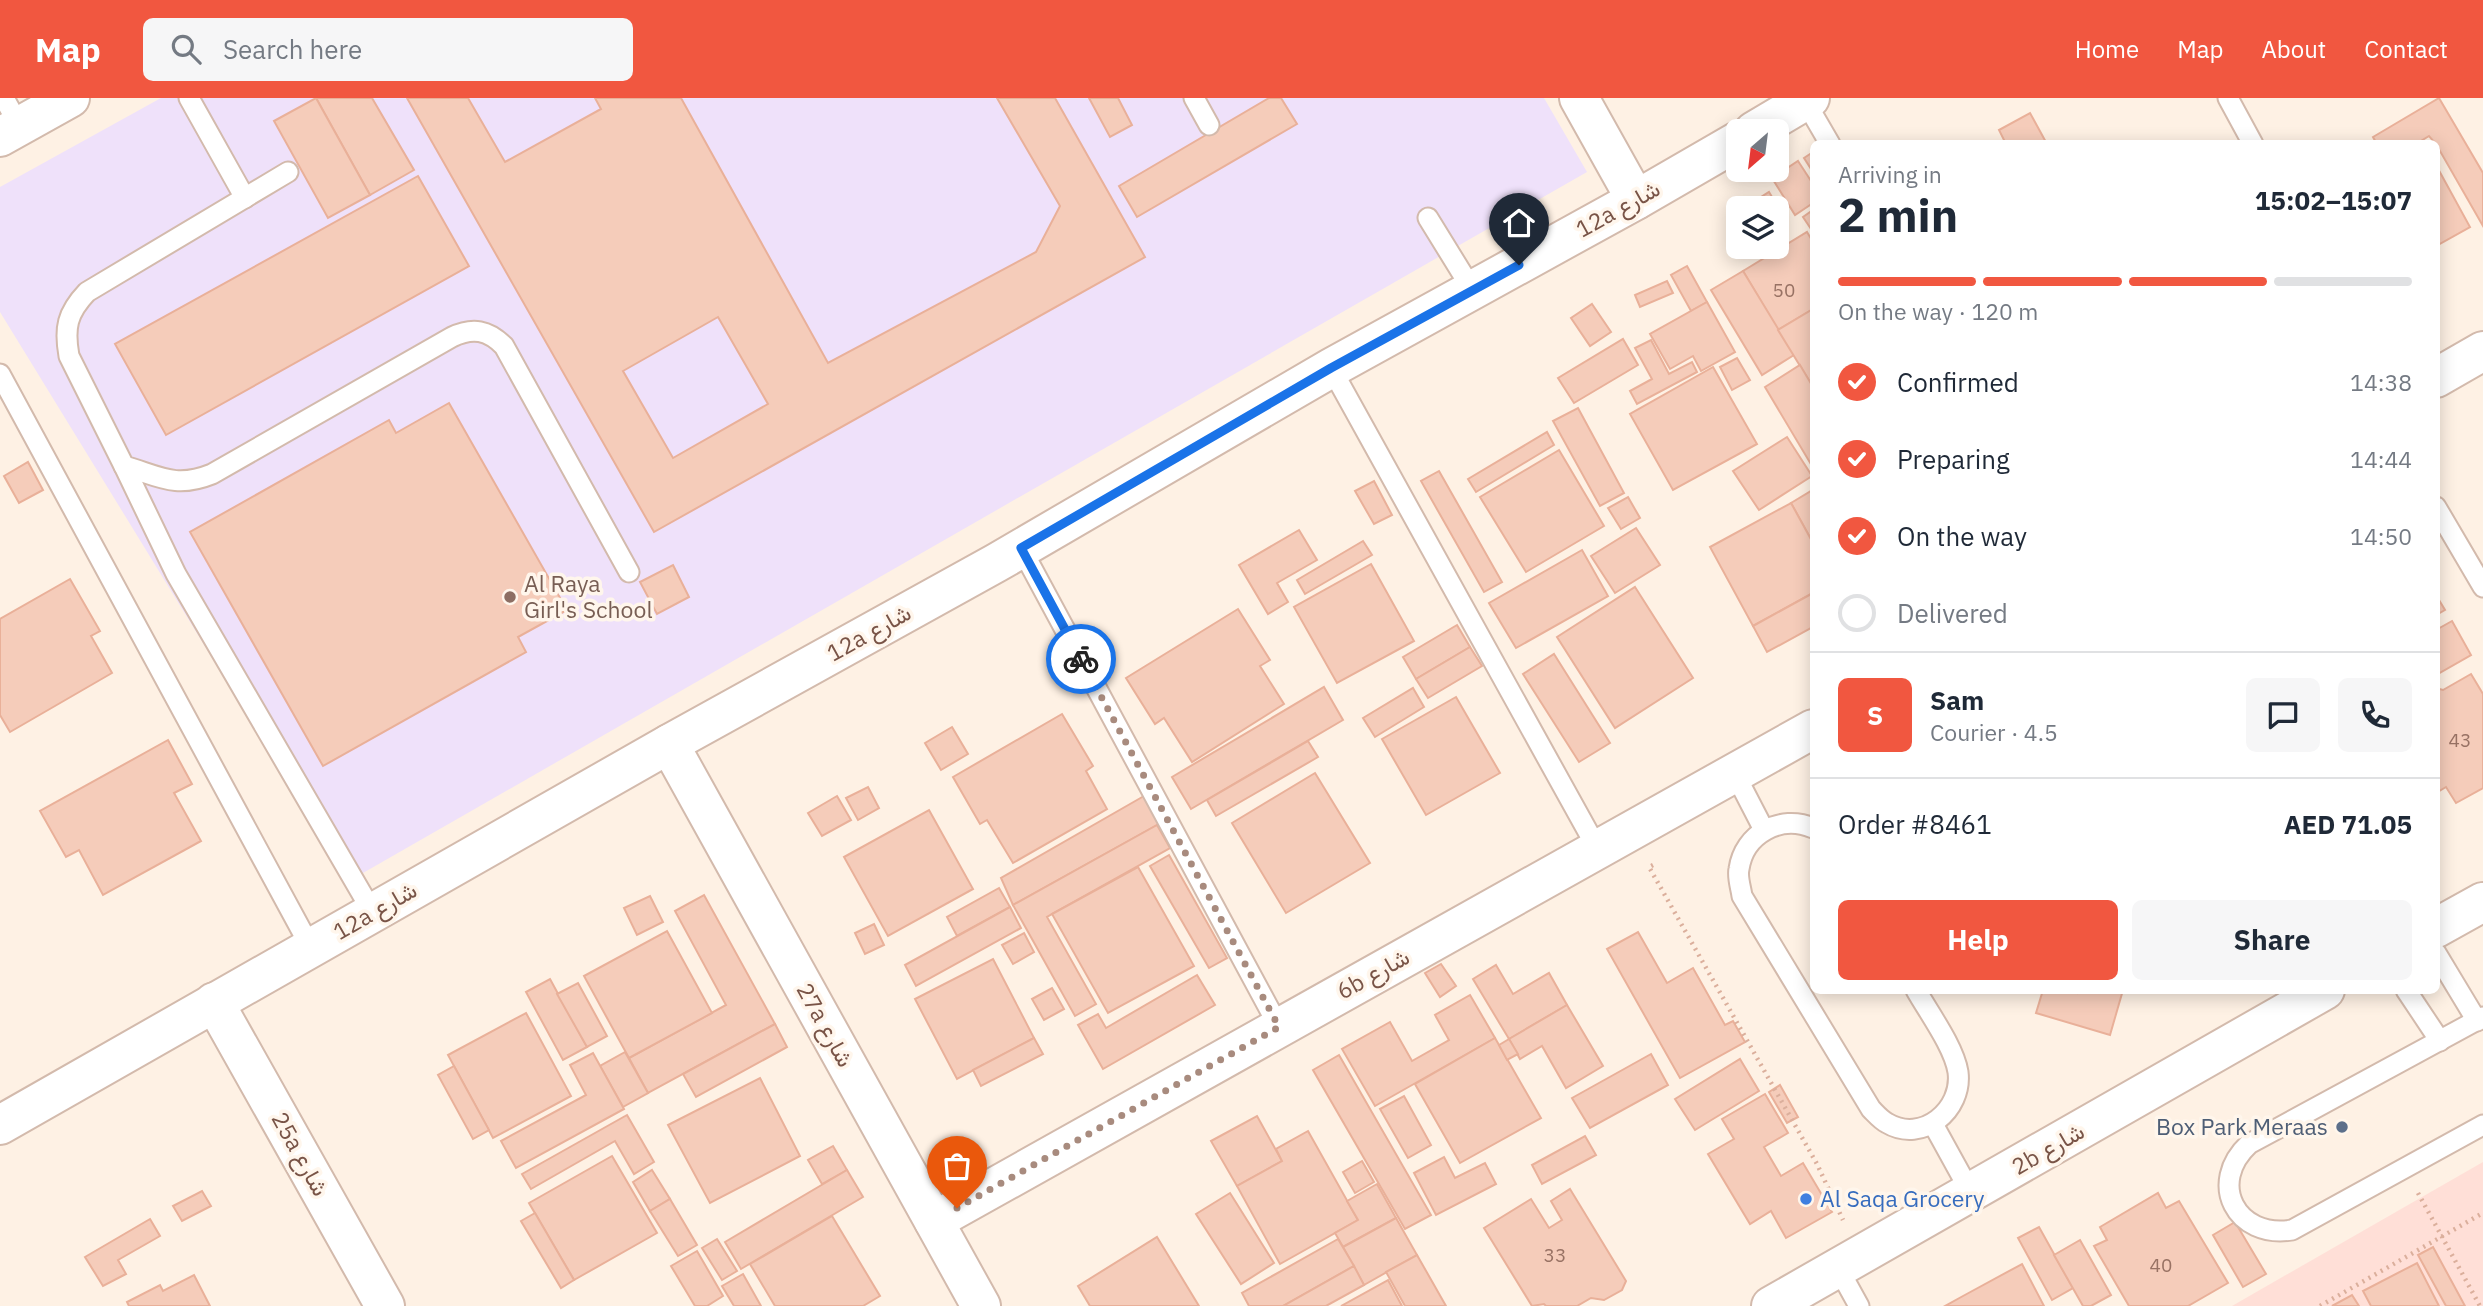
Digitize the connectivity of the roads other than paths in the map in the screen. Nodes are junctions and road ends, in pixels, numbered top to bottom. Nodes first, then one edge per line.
1 (70, 98) edge
2 (189, 98) edge
3 (1194, 98) edge
4 (1579, 98) edge
5 (2228, 98) edge
6 (1808, 100) edge
7 (1775, 119) edge
8 (8, 121) edge
9 (1209, 125) dead end
10 (1828, 140) edge
11 (2251, 140) edge
12 (1726, 148) edge
13 (288, 172) dead end
14 (245, 198) junction
15 (1636, 200) junction
16 (1429, 218) dead end
17 (1473, 291) junction
18 (2483, 351) edge
19 (1331, 368) junction
20 (0, 373) edge
21 (2440, 376) edge
22 (124, 466) junction
23 (2440, 514) edge
24 (1021, 548) junction
25 (629, 572) dead end
26 (2483, 587) edge
27 (1810, 731) edge
28 (669, 744) junction
29 (1734, 772) junction
30 (1810, 827) edge
31 (1764, 830) junction
32 (1597, 848) junction
33 (2483, 902) edge
34 (373, 913) junction
35 (2440, 926) edge
36 (311, 948) junction
37 (2440, 959) edge
38 (1918, 994) edge
39 (2318, 994) edge
40 (2409, 994) edge
41 (214, 1002) junction
42 (2480, 1019) edge
43 (1279, 1027) junction
44 (2440, 1041) junction
45 (1933, 1124) junction
46 (0, 1125) edge
47 (2483, 1125) edge
48 (1971, 1193) junction
49 (934, 1221) junction
50 (1838, 1268) junction
51 (976, 1304) edge
52 (386, 1306) edge
53 (1771, 1306) edge
54 (1859, 1306) edge

1 - 8 street
2 - 14 lane
3 - 9 lane
4 - 15 street
5 - 11 lane
6 - 7 street
6 - 10 lane
12 - 15 street, 12a شارع
13 - 14 lane
14 - 22 lane
15 - 17 street, 12a شارع
16 - 17 lane
17 - 19 street, 12a شارع
18 - 21 street
19 - 24 street, 12a شارع
19 - 32 lane
20 - 36 lane
22 - 25 lane
22 - 34 lane
23 - 26 lane
24 - 28 street, 12a شارع
24 - 43 lane
27 - 29 street, 6b شارع
28 - 34 street, 12a شارع
28 - 49 street, 27a شارع
29 - 31 lane
29 - 32 street, 6b شارع
30 - 31 lane
31 - 45 lane
32 - 43 street, 6b شارع
33 - 35 street
34 - 36 street, 12a شارع
36 - 41 street, 12a شارع
37 - 42 lane
38 - 45 lane
39 - 48 street, 2b شارع
40 - 44 lane
41 - 46 street, 12a شارع
41 - 52 street, 25a شارع
42 - 44 lane
43 - 49 street, 6b شارع
44 - 47 lane
45 - 48 lane
48 - 50 street, 2b شارع
49 - 51 street, 27a شارع
50 - 53 street, 2b شارع
50 - 54 lane

